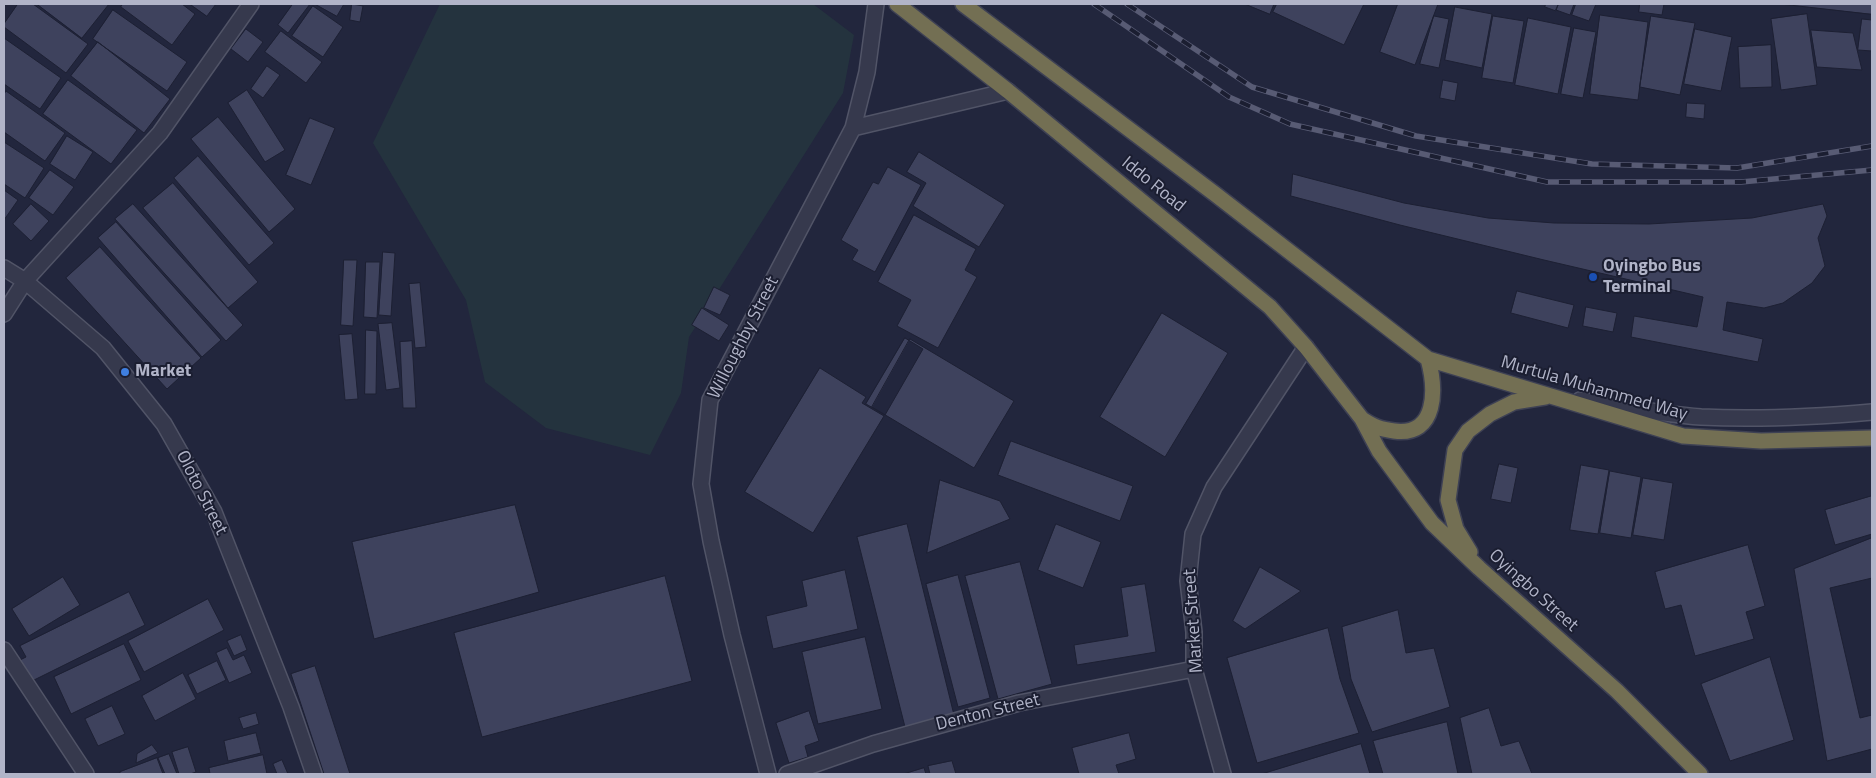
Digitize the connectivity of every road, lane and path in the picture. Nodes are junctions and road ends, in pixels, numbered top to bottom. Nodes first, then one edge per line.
1 (251, 4) edge
2 (876, 4) edge
3 (897, 4) edge
4 (963, 4) edge
5 (1008, 91) junction
6 (853, 128) junction
7 (4, 268) edge
8 (24, 281) junction
9 (4, 314) edge
10 (1306, 347) junction
11 (1428, 359) junction
12 (1549, 396) junction
13 (1872, 412) edge
14 (1362, 419) junction
15 (1872, 438) edge
16 (1478, 568) junction
17 (4, 650) edge
18 (1194, 669) junction
19 (86, 774) edge
20 (314, 774) edge
21 (768, 774) edge
22 (787, 774) edge
23 (1223, 774) edge
24 (1700, 774) edge

1 - 8 street
2 - 6 street, Willoughby Street
3 - 5 highway, Iddo Road
4 - 11 highway, Iddo Road
5 - 6 street
5 - 10 highway, Iddo Road
6 - 21 street, Willoughby Street
7 - 8 street, Oloto Street
8 - 9 street
8 - 20 street, Oloto Street
10 - 14 highway, Iddo Road
10 - 18 street, Market Street
11 - 12 highway, Murtula Muhammed Way
11 - 14 highway
12 - 13 street
12 - 15 highway, Murtula Muhammed Way
12 - 16 highway
14 - 16 highway, Oyingbo Street
16 - 24 highway, Oyingbo Street
17 - 19 street
18 - 22 street, Denton Street
18 - 23 street, Market Street

